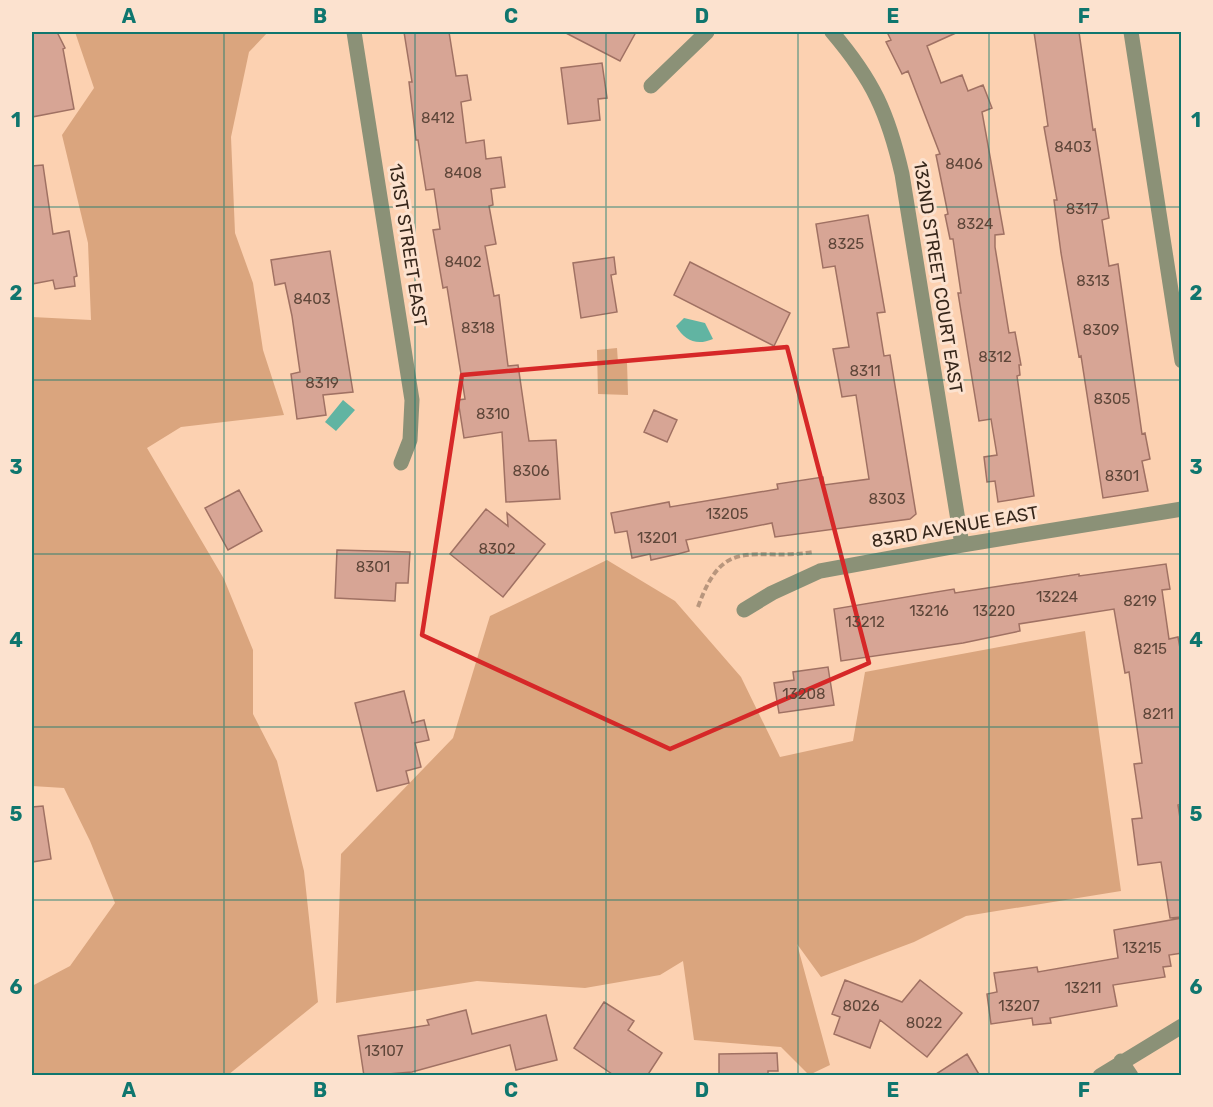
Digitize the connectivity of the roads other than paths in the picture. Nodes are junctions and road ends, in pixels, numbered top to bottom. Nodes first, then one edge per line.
1 (354, 32) edge
2 (706, 32) edge
3 (832, 32) edge
4 (1131, 32) edge
5 (651, 86) dead end
6 (1182, 361) edge
7 (401, 463) dead end
8 (1182, 509) edge
9 (962, 545) junction
10 (744, 610) dead end
11 (1182, 1026) edge
12 (1121, 1061) junction
13 (1100, 1076) edge
14 (1131, 1076) edge

1 - 7 street, 131ST STREET EAST
2 - 5 street
3 - 9 street, 132ND STREET COURT EAST
4 - 6 street
8 - 9 street, 83RD AVENUE EAST
9 - 10 street, 83RD AVENUE EAST
11 - 12 street
12 - 13 street
12 - 14 street

